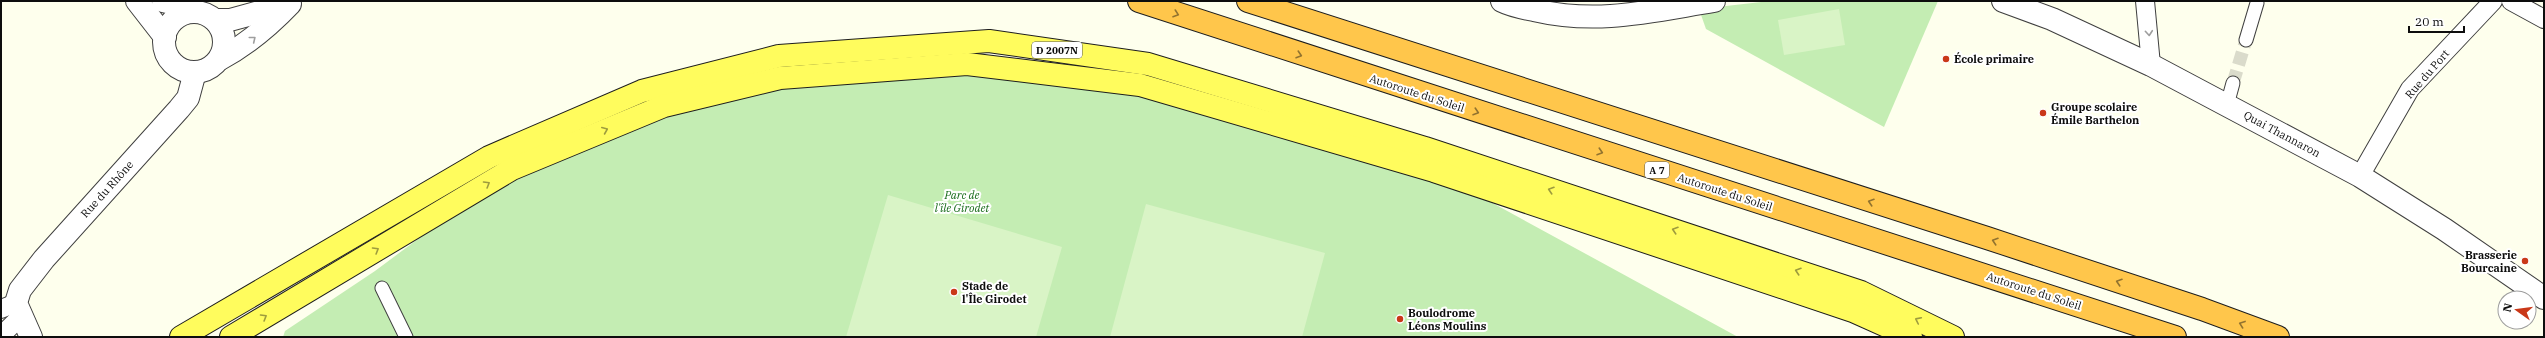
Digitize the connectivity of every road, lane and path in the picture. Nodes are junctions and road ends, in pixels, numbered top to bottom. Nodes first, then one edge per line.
1 (137, 1) edge
2 (163, 1) edge
3 (1139, 1) edge
4 (1248, 1) edge
5 (1502, 1) edge
6 (1714, 1) edge
7 (2003, 1) edge
8 (2145, 1) edge
9 (2494, 1) edge
10 (2511, 1) edge
11 (293, 2) edge
12 (2258, 3) dead end
13 (187, 7) edge
14 (2544, 19) edge
15 (215, 20) junction
16 (165, 37) junction
17 (2246, 40) tunnel mouth
18 (220, 59) junction
19 (2151, 65) junction
20 (195, 72) junction
21 (2233, 83) tunnel mouth
22 (2226, 105) junction
23 (2360, 176) junction
24 (382, 288) dead end
25 (2544, 298) edge
26 (24, 323) edge
27 (1, 336) edge
28 (181, 337) edge
29 (230, 337) edge
30 (406, 337) edge
31 (1911, 337) edge
32 (1954, 337) edge
33 (2175, 337) edge
34 (2278, 337) edge

1 - 16 street
2 - 13 street
3 -> 33 highway, Autoroute du Soleil / A 7
34 -> 4 highway
5 - 6 street
7 - 19 street, Quai Thannaron
8 -> 19 street
9 - 23 street, Rue du Port
10 - 14 street
11 - 15 street
18 -> 11 street
12 - 17 street
13 - 15 street
13 - 16 street
15 - 18 street
16 - 20 street
18 - 20 street
19 - 22 street, Quai Thannaron
20 - 26 street, Rue du Rhône
21 - 22 street
22 - 23 street, Quai Thannaron
23 - 25 street, Quai Thannaron
24 - 30 street
26 - 27 street
32 -> 28 main road, D 2007N
29 -> 31 main road, D 2007N

